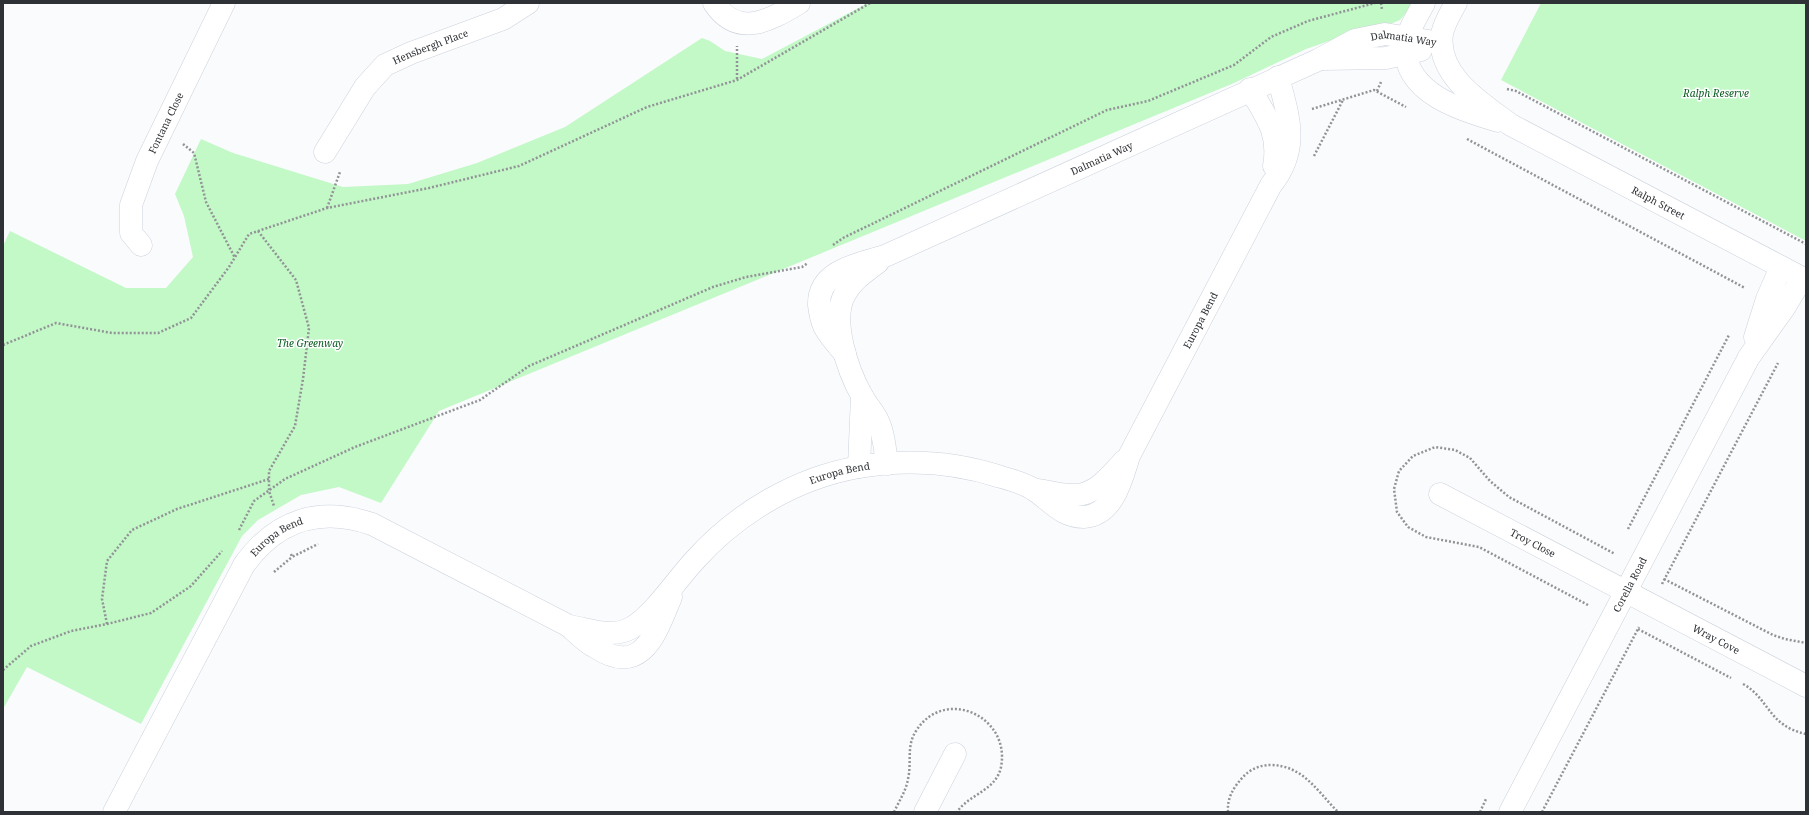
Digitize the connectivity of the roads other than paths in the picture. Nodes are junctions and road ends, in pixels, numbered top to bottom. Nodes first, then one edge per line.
1 (224, 3) edge
2 (528, 3) edge
3 (714, 3) edge
4 (799, 3) edge
5 (1424, 3) edge
6 (1456, 3) edge
7 (1441, 43) junction
8 (1407, 45) junction
9 (1278, 77) junction
10 (1250, 89) junction
11 (1511, 125) junction
12 (325, 152) dead end
13 (1271, 184) junction
14 (140, 245) dead end
15 (1782, 267) junction
16 (1804, 279) edge
17 (1749, 357) junction
18 (862, 396) junction
19 (887, 464) junction
20 (859, 467) junction
21 (1440, 494) dead end
22 (1626, 592) junction
23 (1806, 686) edge
24 (955, 754) dead end
25 (114, 812) edge
26 (925, 812) edge
27 (1510, 812) edge

1 - 14 street, Fontana Close
2 - 12 street, Hensbergh Place
3 - 4 street
5 - 8 street
6 - 7 street
7 - 8 street, Dalmatia Way
7 - 11 street, Ralph Street
8 - 9 street, Dalmatia Way
8 - 11 street, Ralph Street
9 - 10 street, Dalmatia Way
9 - 13 street, Europa Bend
10 - 13 street, Europa Bend
10 - 18 street, Dalmatia Way
11 - 15 street, Ralph Street
13 - 19 street, Europa Bend
15 - 16 street, Ralph Street
15 - 17 street, Corella Road
16 - 17 street, Corella Road
17 - 22 street, Corella Road
18 - 19 street, Dalmatia Way
18 - 20 street, Dalmatia Way
19 - 20 street, Europa Bend
20 - 25 street, Europa Bend
21 - 22 street, Troy Close
22 - 23 street, Wray Cove
22 - 27 street, Corella Road
24 - 26 street

